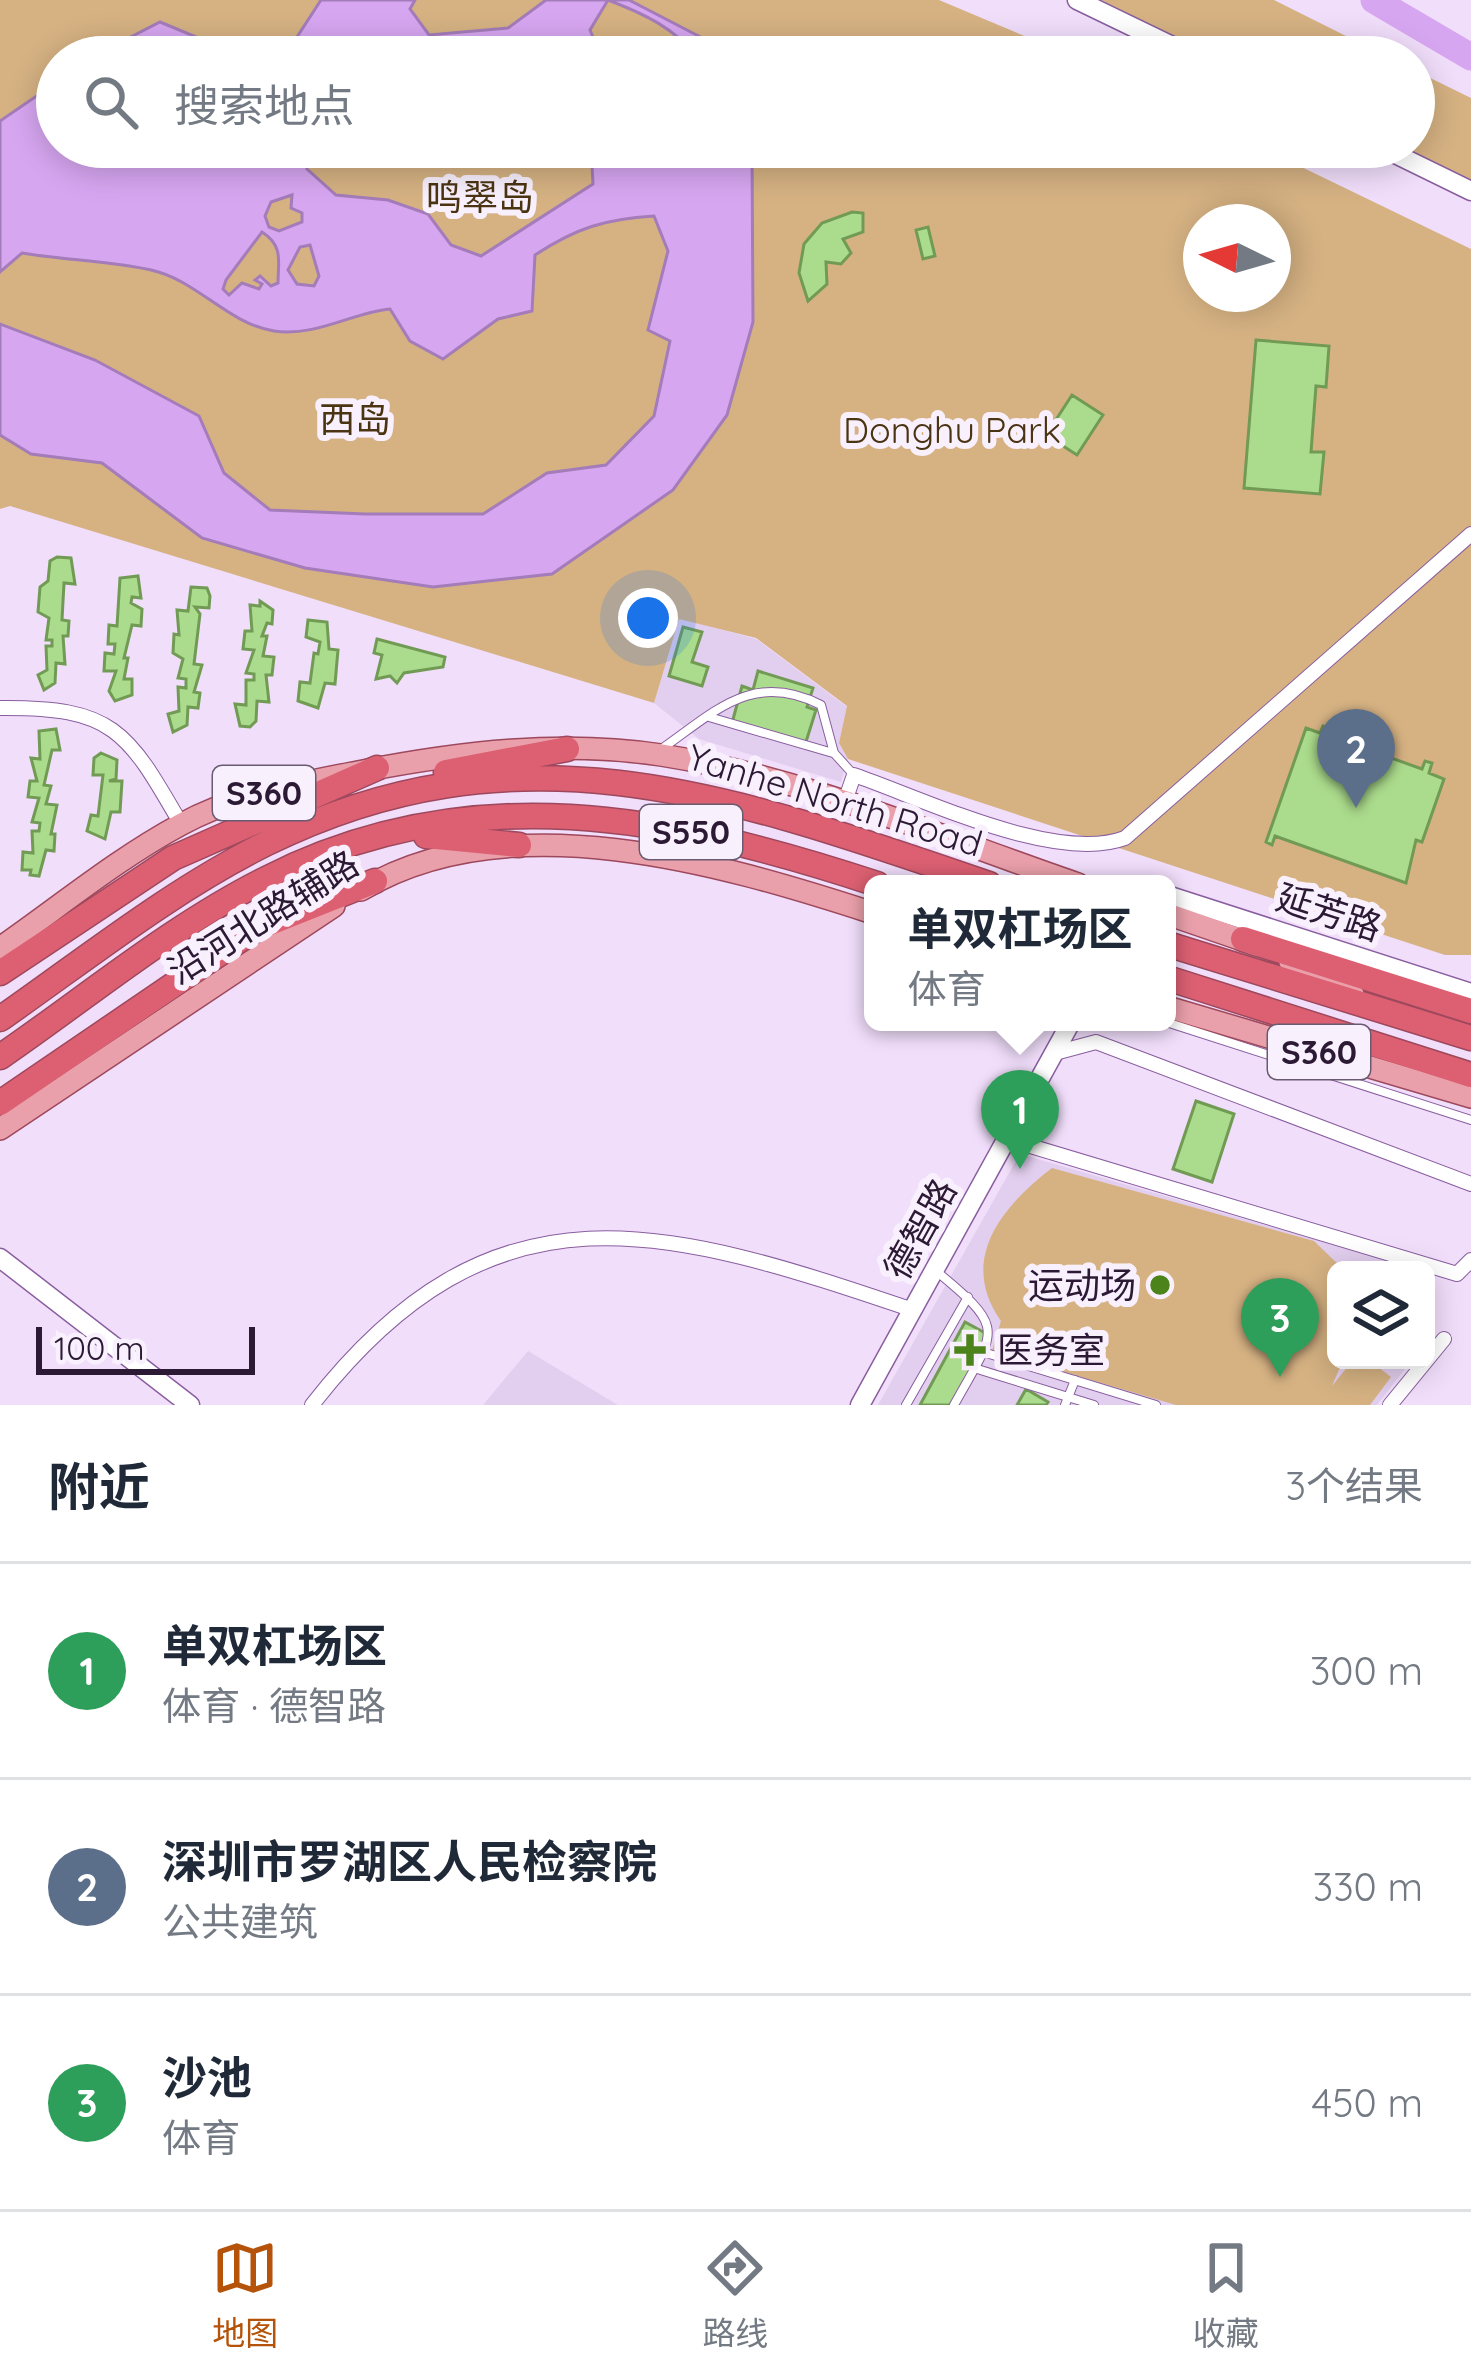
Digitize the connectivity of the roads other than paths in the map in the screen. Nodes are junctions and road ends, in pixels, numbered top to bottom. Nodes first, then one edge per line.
1 (1077, 0) edge
2 (1152, 36) edge
3 (1424, 168) edge
4 (1471, 191) edge
5 (1471, 534) edge
6 (0, 708) edge
7 (708, 717) junction
8 (567, 749) junction
9 (655, 754) junction
10 (834, 754) junction
11 (377, 768) junction
12 (854, 775) junction
13 (844, 804) junction
14 (340, 812) junction
15 (181, 824) junction
16 (357, 839) junction
17 (519, 845) junction
18 (962, 875) edge
19 (1052, 875) edge
20 (864, 880) edge
21 (375, 881) junction
22 (1176, 898) edge
23 (864, 910) edge
24 (1176, 917) edge
25 (1244, 939) junction
26 (1176, 947) edge
27 (0, 948) edge
28 (0, 973) edge
29 (1176, 982) edge
30 (1471, 993) edge
31 (1176, 1010) edge
32 (1471, 1011) edge
33 (1392, 1014) junction
34 (0, 1019) edge
35 (1176, 1025) edge
36 (1066, 1031) edge
37 (1463, 1034) edge
38 (1054, 1053) junction
39 (0, 1057) edge
40 (1471, 1075) edge
41 (1471, 1100) edge
42 (0, 1102) edge
43 (1471, 1120) edge
44 (0, 1129) edge
45 (1007, 1139) junction
46 (1471, 1184) edge
47 (0, 1258) edge
48 (1471, 1260) edge
49 (935, 1270) junction
50 (968, 1297) junction
51 (913, 1310) junction
52 (1444, 1339) dead end
53 (983, 1352) junction
54 (974, 1368) junction
55 (1075, 1380) junction
56 (1102, 1389) junction
57 (1068, 1401) edge
58 (190, 1405) edge
59 (312, 1405) edge
60 (860, 1405) edge
61 (906, 1405) edge
62 (954, 1405) edge
63 (1095, 1405) edge
64 (1156, 1405) edge
65 (1390, 1405) edge

1 - 2 street
3 - 4 street
5 - 12 street
6 - 15 street
7 - 9 lane
7 - 10 lane
7 - 10 lane
8 - 9 main road, S360
8 - 11 main road, S360
8 - 14 highway
9 - 13 main road, S360
10 - 12 lane
11 - 15 main road, S360
11 - 28 highway
12 - 13 street
13 - 19 main road, S360
14 - 18 highway, Yanhe North Road
14 - 34 highway, Yanhe North Road
15 - 27 main road, S360
16 - 17 highway
16 - 20 highway, Yanhe North Road / S550
16 - 39 highway, Yanhe North Road
17 - 21 main road, 沿河北路辅路
17 - 23 main road, 沿河北路辅路
21 - 42 highway
21 - 44 main road, 沿河北路辅路
22 - 30 street, 延芳路
24 - 25 main road, S360
25 - 32 highway, S360
25 - 33 main road, S360
26 - 33 highway, S360
29 - 40 highway
31 - 41 main road, S360
33 - 37 highway, S360
35 - 43 lane
36 - 38 street, 德智路
38 - 45 street, 德智路
38 - 46 street
45 - 48 street
45 - 49 street, 德智路
47 - 58 street
49 - 50 lane
49 - 51 street, 德智路
50 - 53 lane
50 - 61 lane
51 - 59 street
51 - 60 street, 德智路
52 - 65 street
53 - 54 lane
53 - 55 lane
54 - 57 lane
54 - 62 lane
55 - 56 lane
55 - 57 lane
56 - 63 lane
56 - 64 lane
57 - 63 lane

